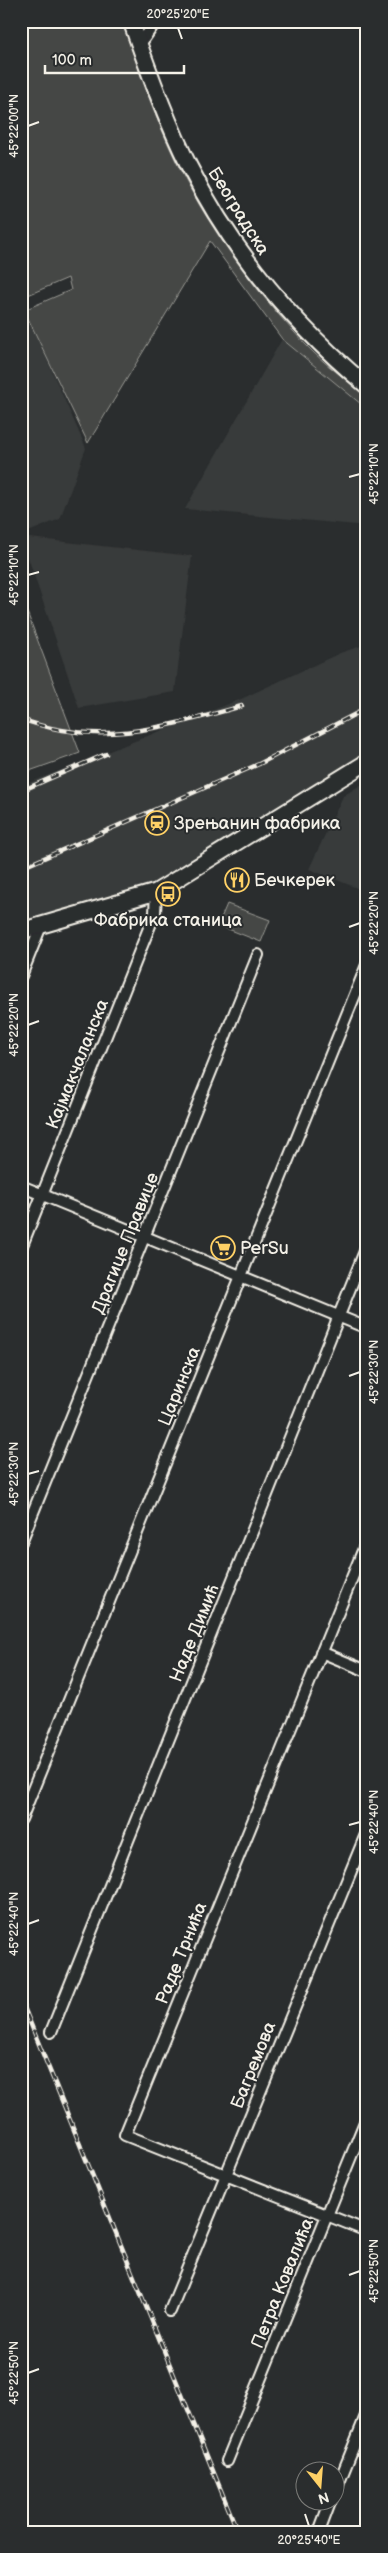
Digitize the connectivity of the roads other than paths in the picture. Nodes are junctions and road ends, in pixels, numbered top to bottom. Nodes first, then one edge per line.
1 (130, 21) edge
2 (156, 21) edge
3 (139, 46) junction
4 (367, 386) edge
5 (367, 762) edge
6 (156, 892) junction
7 (41, 926) junction
8 (21, 931) edge
9 (258, 955) dead end
10 (367, 965) edge
11 (21, 976) edge
12 (21, 1186) edge
13 (42, 1195) junction
14 (145, 1237) junction
15 (367, 1246) edge
16 (21, 1248) edge
17 (241, 1276) junction
18 (338, 1316) junction
19 (367, 1328) edge
20 (367, 1541) edge
21 (21, 1542) edge
22 (321, 1652) junction
23 (367, 1670) edge
24 (24, 1803) edge
25 (21, 1820) edge
26 (367, 1832) edge
27 (51, 2032) dead end
28 (367, 2117) edge
29 (225, 2175) junction
30 (327, 2215) junction
31 (367, 2231) edge
32 (170, 2311) dead end
33 (367, 2413) edge
34 (227, 2461) dead end
35 (346, 2465) edge
36 (327, 2510) edge
37 (319, 2532) edge

1 - 3 main road, Београдска
2 - 3 street
3 - 4 main road, Београдска
5 - 6 main road
6 - 7 main road
6 - 13 street, Кајмакчаланска
7 - 8 main road
7 - 11 street
9 - 14 street, Драгице Правице
10 - 17 street, Царинска
12 - 13 street
13 - 14 street
13 - 16 street, Кајмакчаланска
14 - 17 street
14 - 21 street, Драгице Правице
15 - 18 street, Наде Димић
17 - 18 street
17 - 24 street, Царинска
18 - 19 street
18 - 27 street, Наде Димић
20 - 22 street, Раде Трнића
22 - 23 street
22 - 29 street, Раде Трнића
24 - 25 street, Царинска
26 - 29 street, Багремова
28 - 30 street, Петра Ковалића
29 - 30 street, Раде Трнића
29 - 32 street, Багремова
30 - 31 street, Раде Трнића
30 - 34 street, Петра Ковалића
33 - 35 street
36 - 37 street

